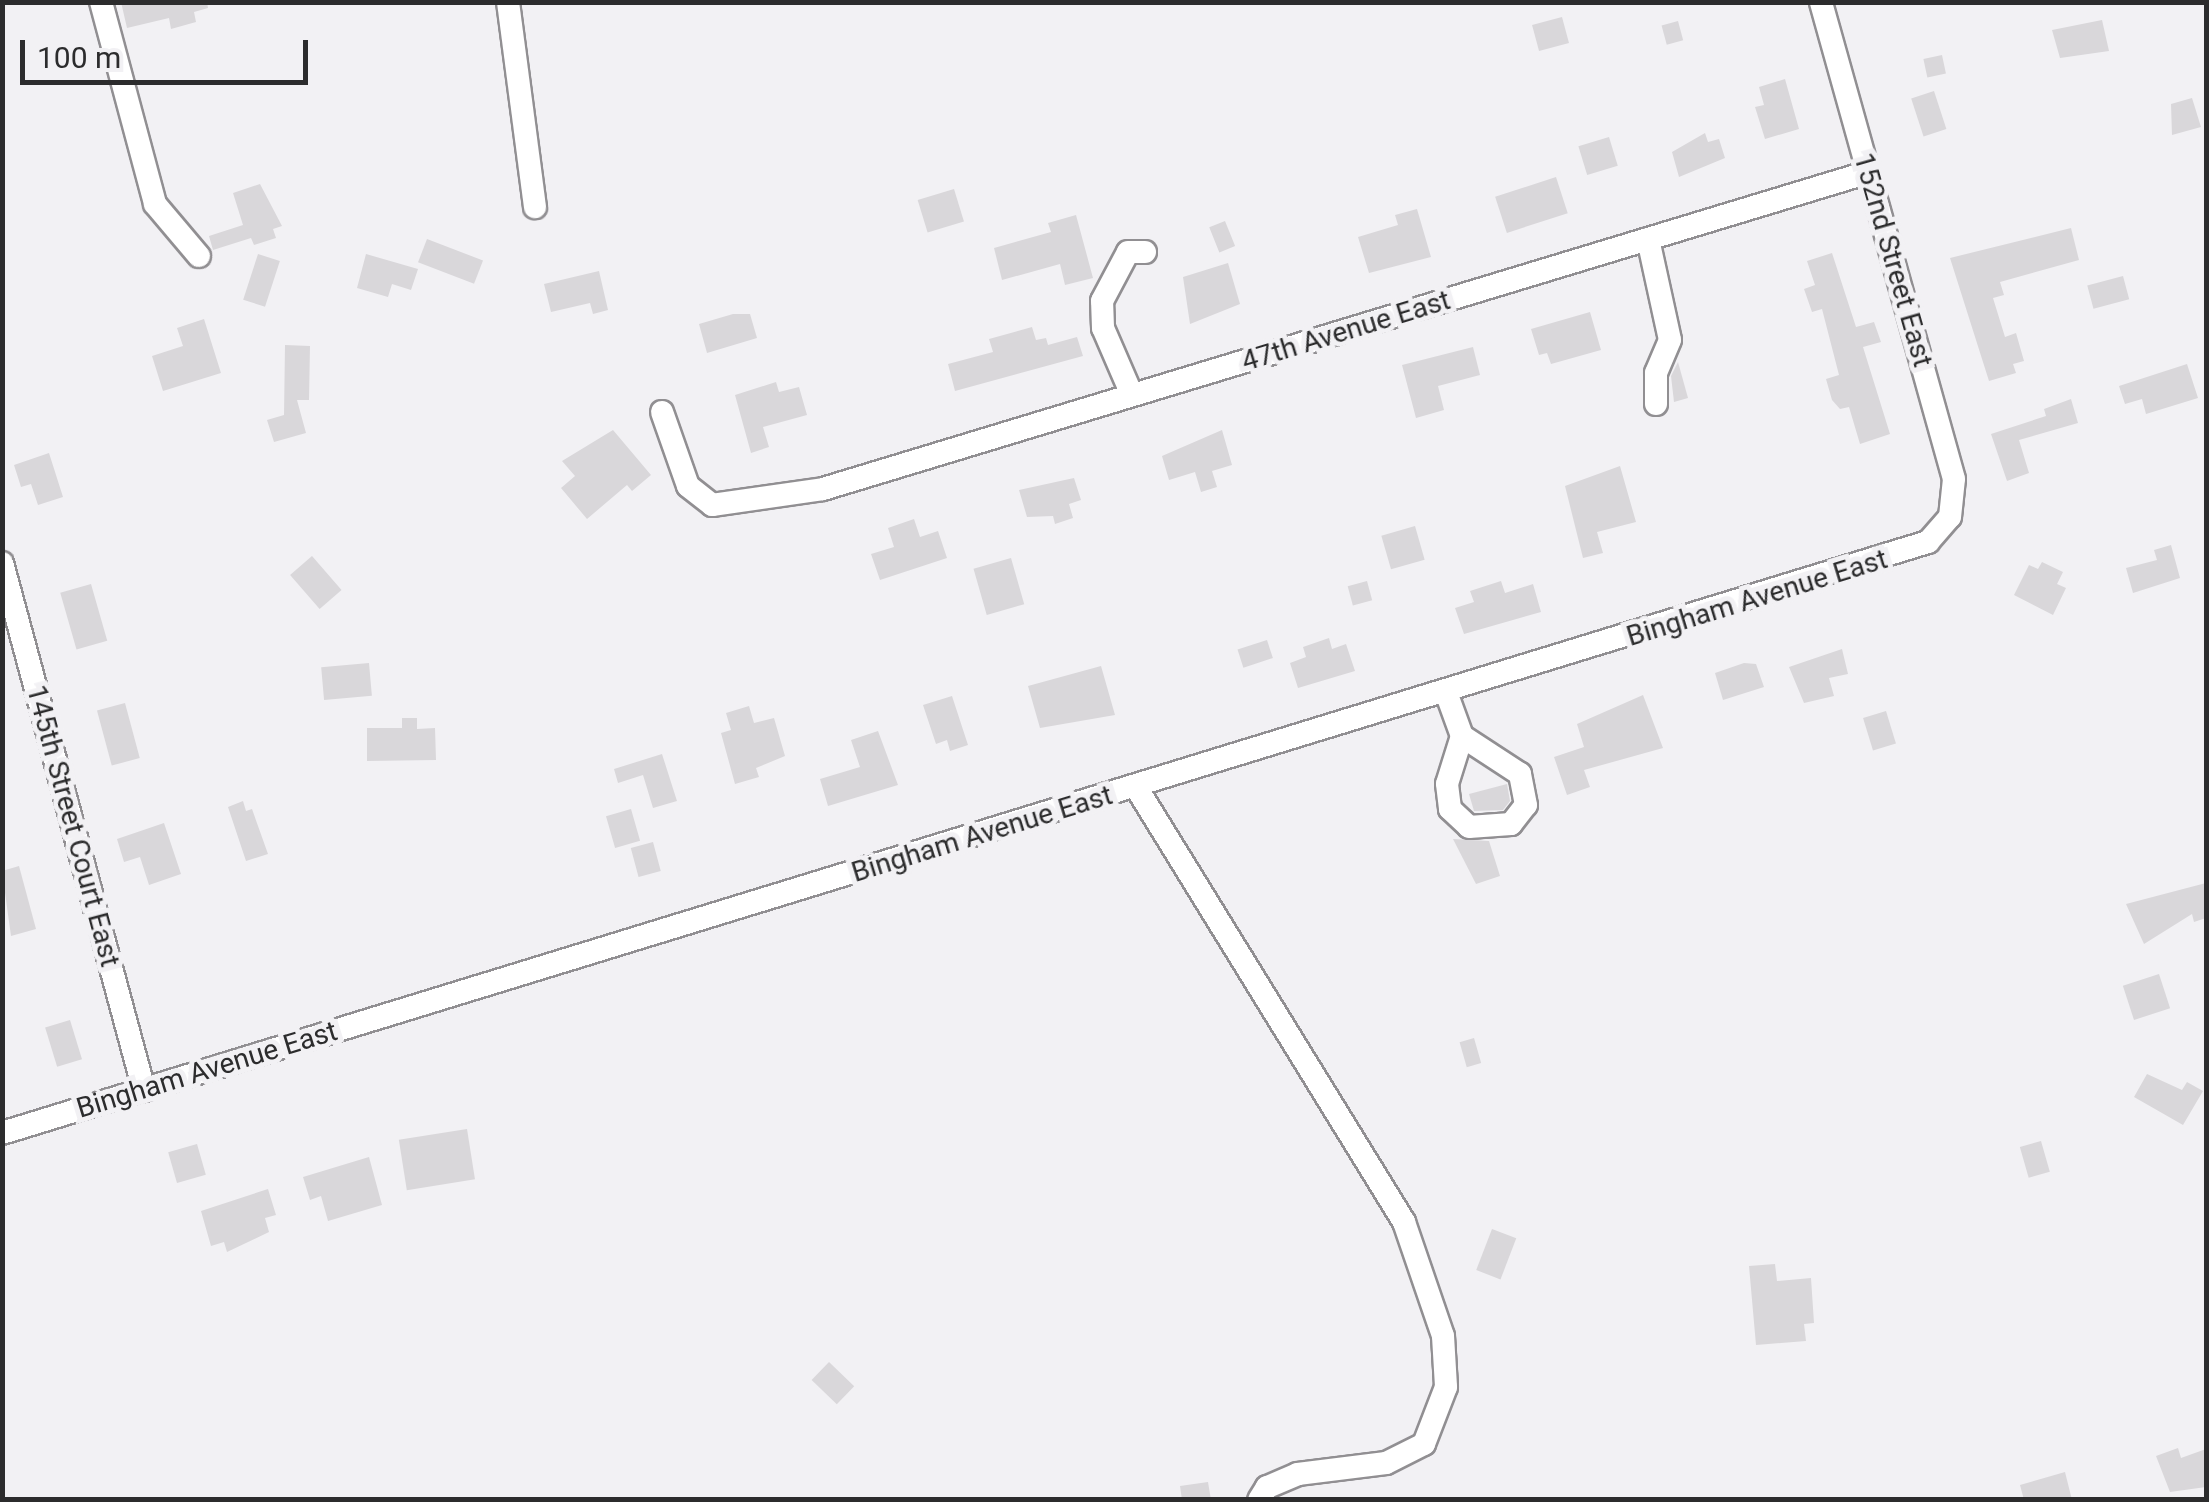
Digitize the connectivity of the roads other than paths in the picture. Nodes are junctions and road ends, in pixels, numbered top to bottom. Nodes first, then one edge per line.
1 (101, 2) edge
2 (508, 2) edge
3 (1822, 2) edge
4 (1868, 172) junction
5 (534, 207) dead end
6 (1648, 239) junction
7 (1145, 252) dead end
8 (198, 256) dead end
9 (1132, 396) junction
10 (1656, 404) dead end
11 (662, 412) dead end
12 (1950, 518) joint
13 (2, 563) edge
14 (1446, 692) junction
15 (1462, 736) dead end
16 (1136, 787) junction
17 (144, 1090) junction
18 (2, 1133) edge
19 (1259, 1500) edge

1 - 8 street
2 - 5 street
3 - 4 street, 152nd Street East
4 - 6 street, 47th Avenue East
4 - 12 street, 152nd Street East
6 - 9 street, 47th Avenue East
6 - 10 street
7 - 9 street
9 - 11 street, 47th Avenue East
12 - 14 street, Bingham Avenue East
13 - 17 street, 145th Street Court East
14 - 15 street
14 - 16 street, Bingham Avenue East
16 - 17 street, Bingham Avenue East
16 - 19 street
17 - 18 street, Bingham Avenue East

